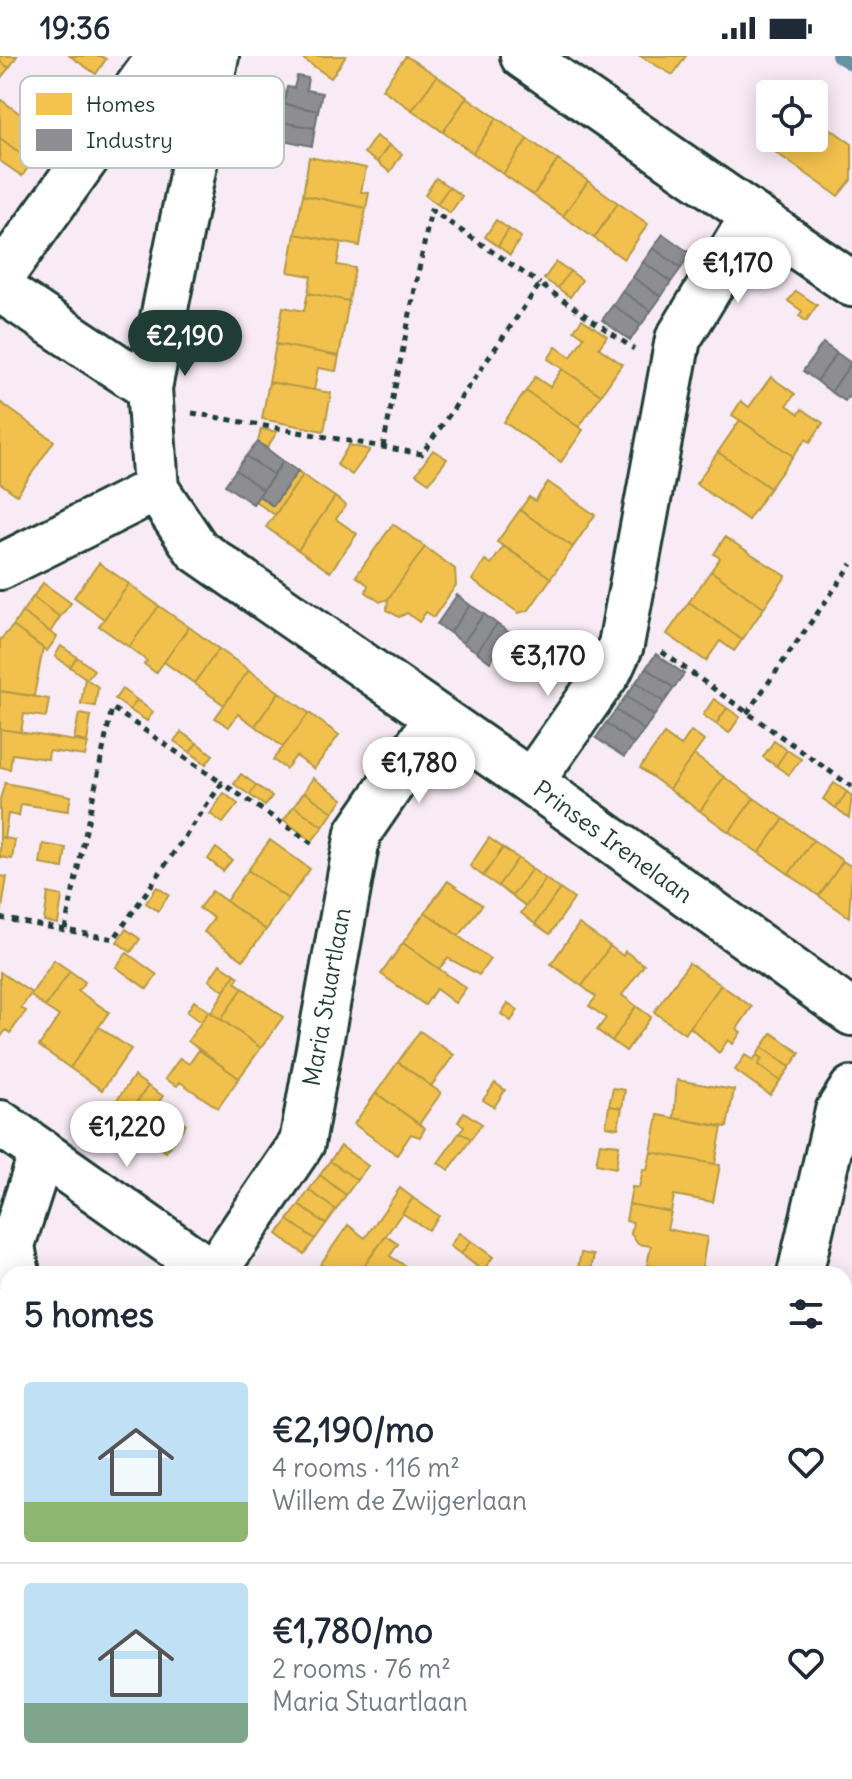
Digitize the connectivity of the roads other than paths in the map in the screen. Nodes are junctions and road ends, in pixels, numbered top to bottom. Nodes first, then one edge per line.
1 (523, 56) edge
2 (214, 64) edge
3 (145, 76) edge
4 (79, 168) edge
5 (194, 168) edge
6 (753, 216) junction
7 (0, 278) edge
8 (852, 284) edge
9 (0, 289) edge
10 (149, 396) junction
11 (156, 489) junction
12 (0, 567) edge
13 (437, 718) junction
14 (531, 782) junction
15 (852, 1013) edge
16 (852, 1089) edge
17 (0, 1123) edge
18 (42, 1152) junction
19 (16, 1266) edge
20 (202, 1266) edge
21 (218, 1266) edge
22 (802, 1266) edge

1 - 6 street
2 - 3 street
4 - 7 street
5 - 10 street
6 - 8 street
6 - 14 street
9 - 10 street
10 - 11 street
11 - 12 street
11 - 13 street, Prinses Irenelaan
13 - 14 street, Prinses Irenelaan
13 - 21 street, Maria Stuartlaan
14 - 15 street, Prinses Irenelaan
16 - 22 street
17 - 18 street
18 - 19 street
18 - 20 street

